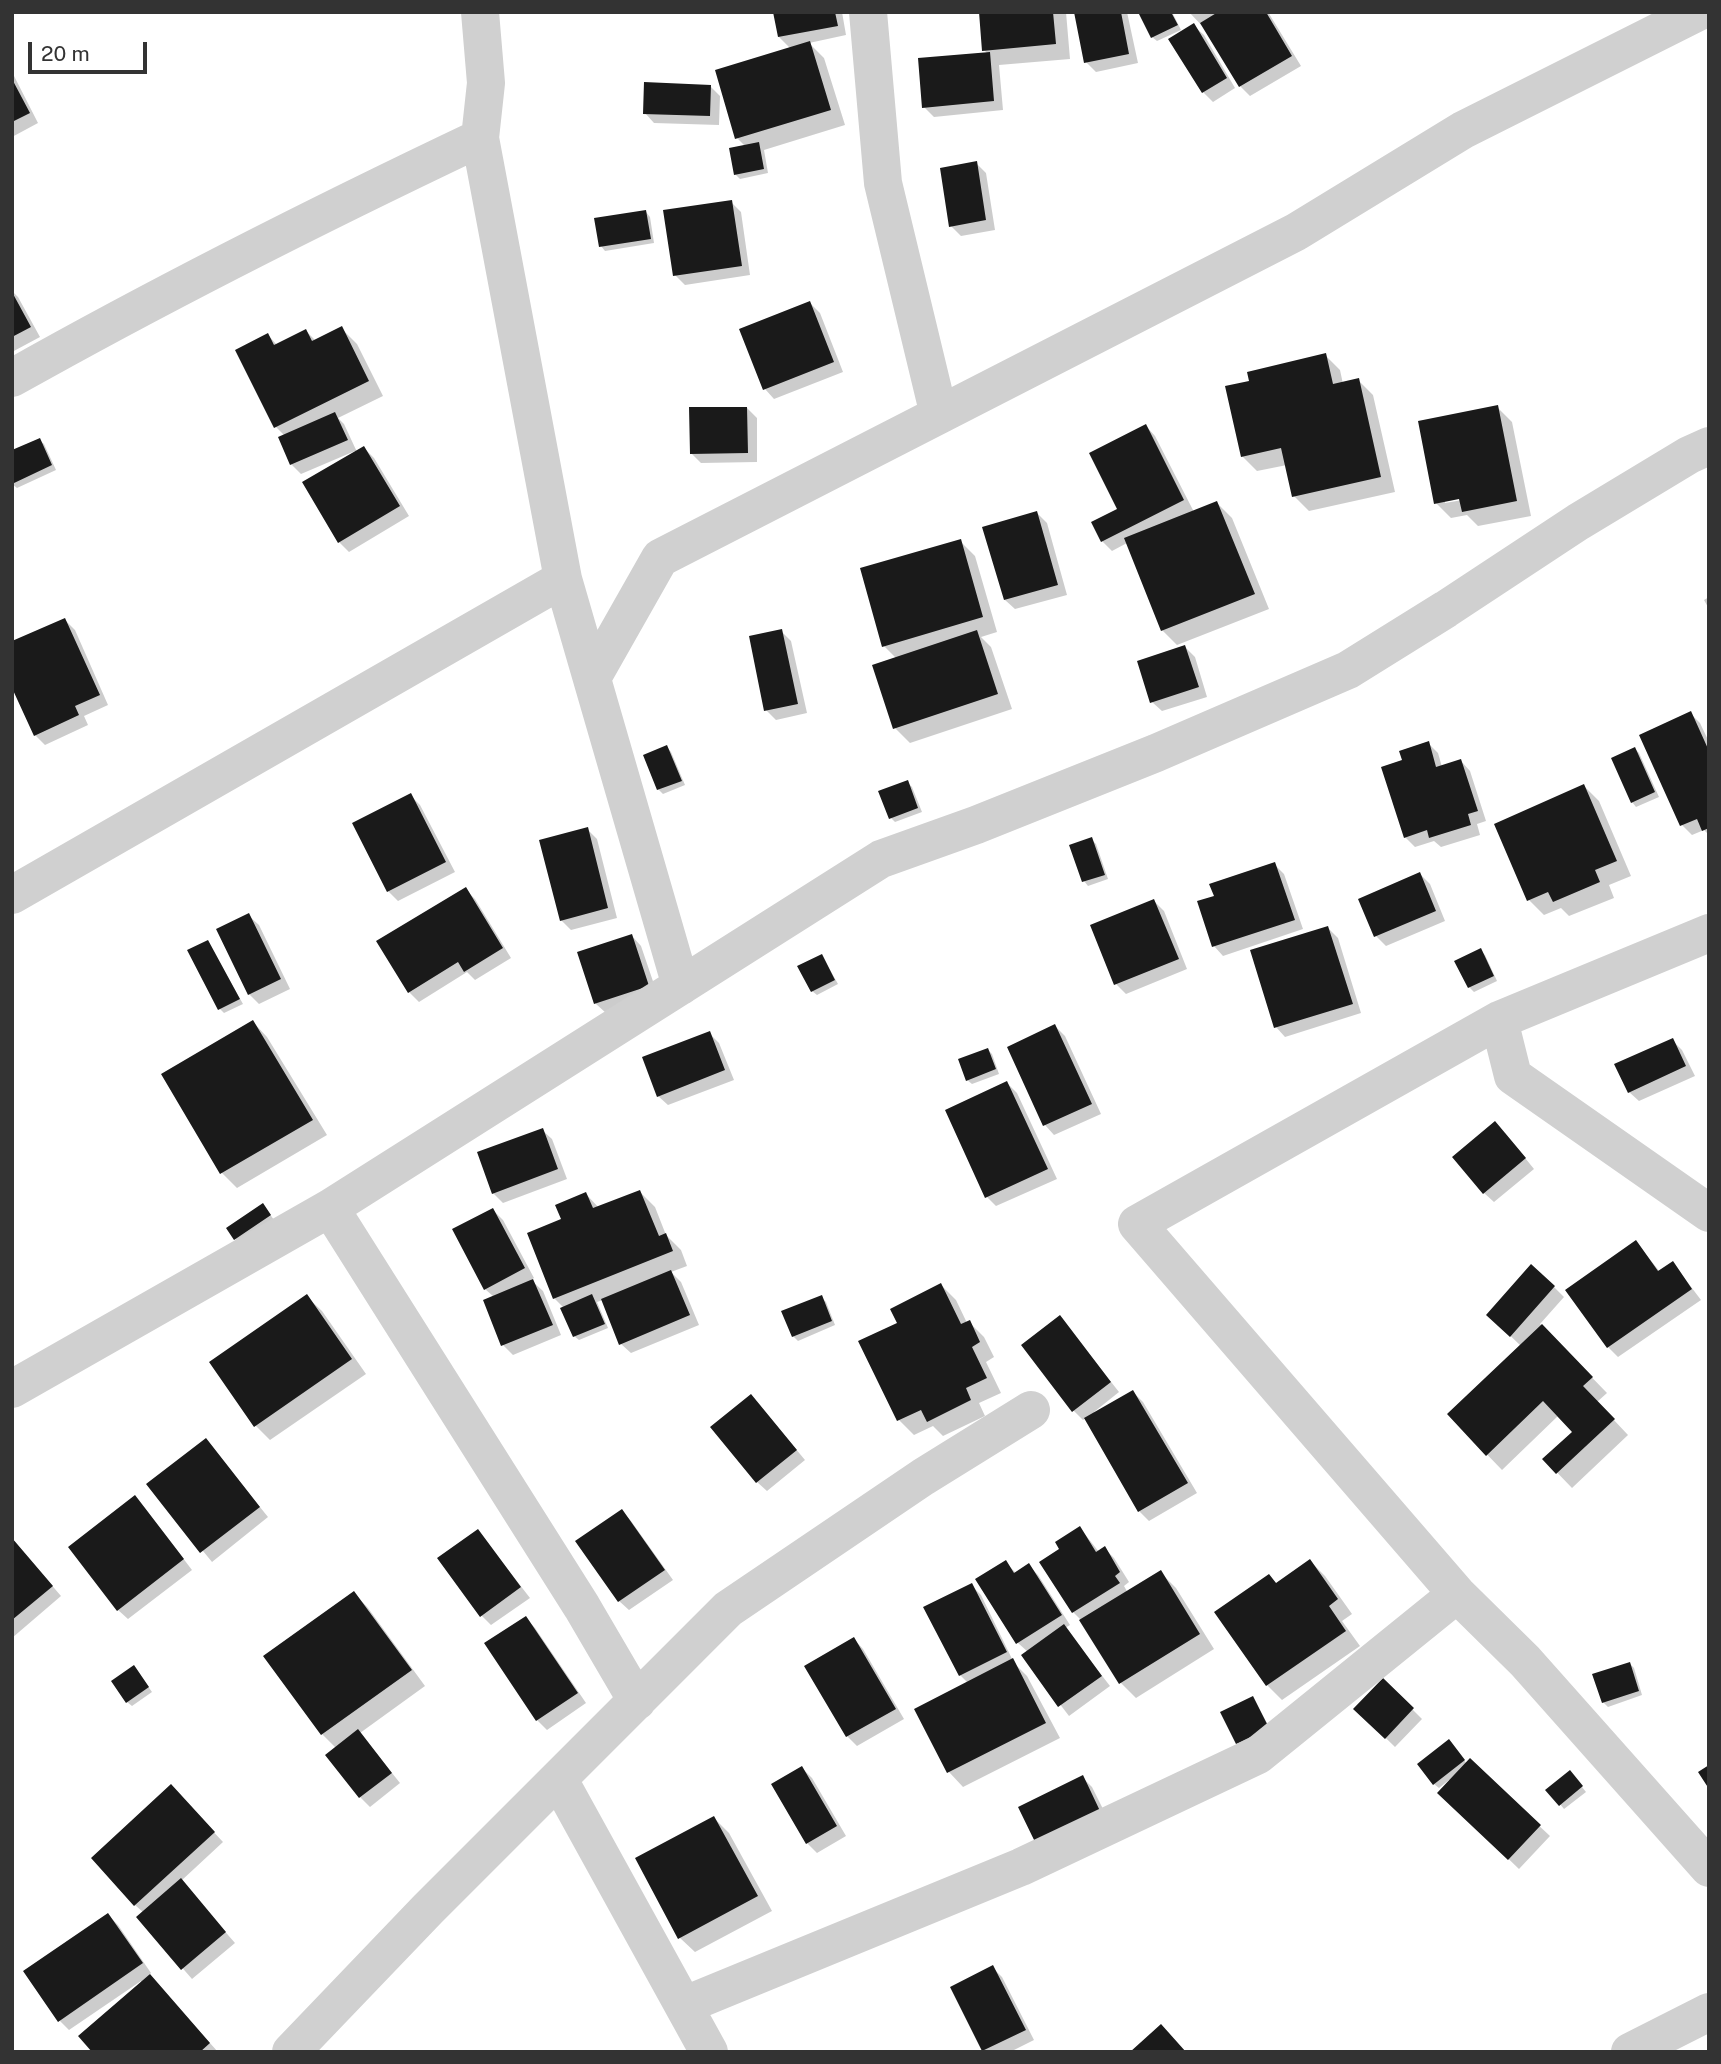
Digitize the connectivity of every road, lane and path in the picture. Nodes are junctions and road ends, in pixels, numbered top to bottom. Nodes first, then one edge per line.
1 (480, 12) edge
2 (868, 12) edge
3 (1698, 12) edge
4 (480, 138) junction
5 (12, 378) edge
6 (939, 415) junction
7 (1709, 446) edge
8 (563, 579) junction
9 (592, 678) junction
10 (12, 895) edge
11 (1709, 933) edge
12 (681, 986) junction
13 (1499, 1020) junction
14 (330, 1208) junction
15 (1709, 1213) edge
16 (12, 1389) edge
17 (1031, 1409) dead end
18 (1457, 1594) junction
19 (637, 1701) junction
20 (559, 1780) junction
21 (1709, 1868) edge
22 (685, 2005) junction
23 (1709, 2012) edge
24 (291, 2052) edge
25 (709, 2052) edge
26 (1630, 2052) edge

1 - 4 street
2 - 6 street
3 - 6 street
4 - 5 street
4 - 8 street
6 - 9 street
7 - 12 street
8 - 9 street
8 - 10 street
9 - 12 street
11 - 13 street
12 - 14 street
13 - 15 street
13 - 18 street
14 - 16 street
14 - 19 street
17 - 19 street
18 - 21 street
18 - 22 street
19 - 20 street
20 - 22 street
20 - 24 street
22 - 25 street
23 - 26 street

